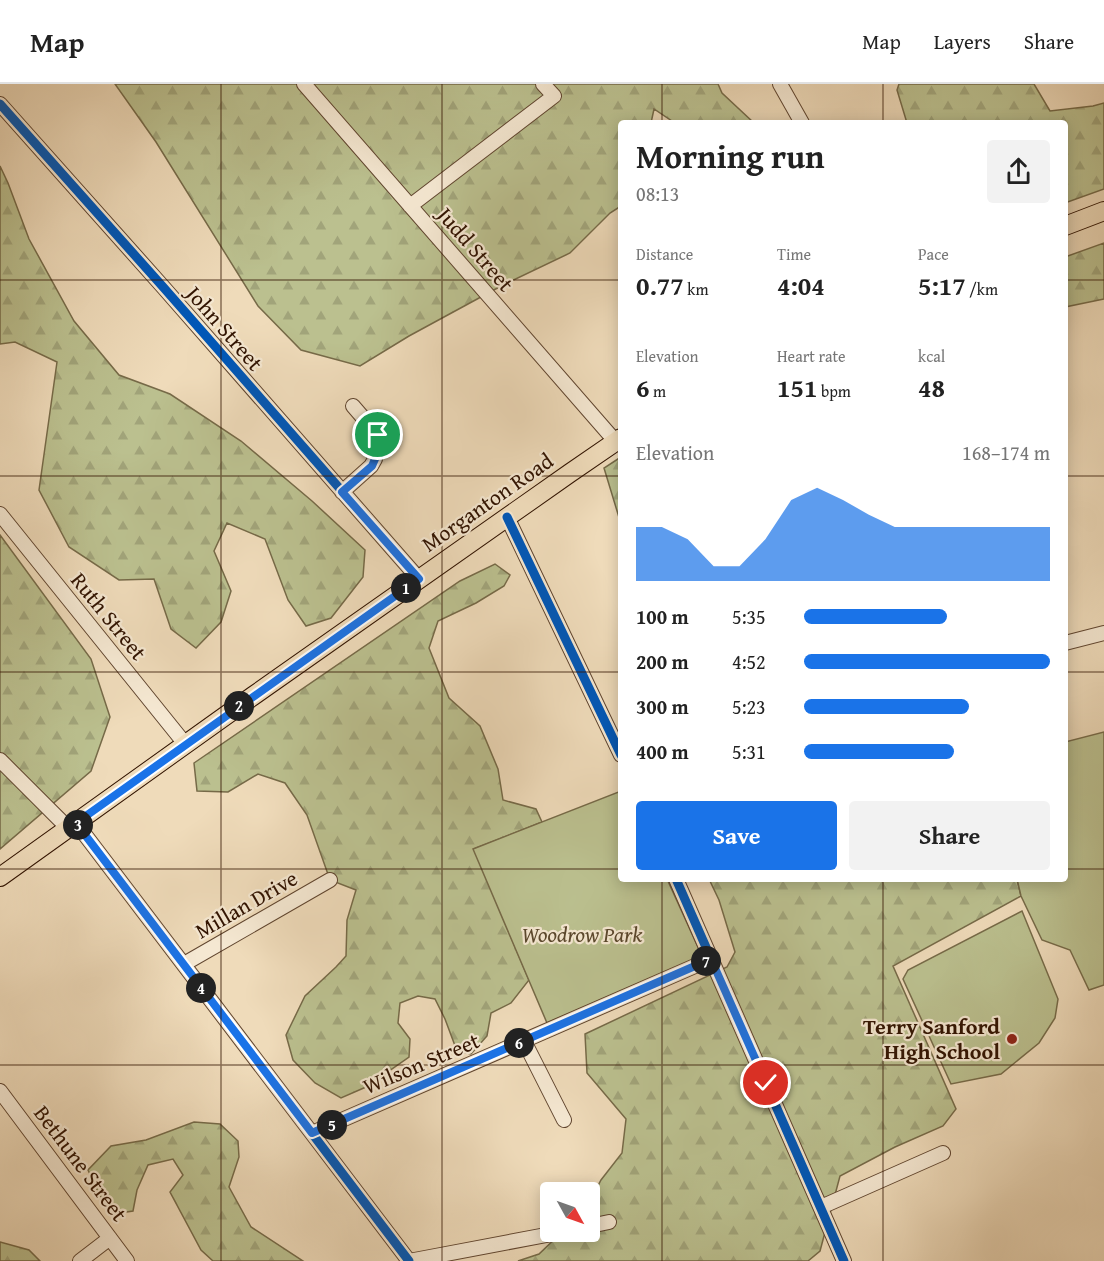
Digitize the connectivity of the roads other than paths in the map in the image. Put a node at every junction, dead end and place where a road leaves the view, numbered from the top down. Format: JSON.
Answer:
{"nodes":[{"id":1,"x":304,"y":84,"type":"edge"},
{"id":2,"x":543,"y":84,"type":"edge"},
{"id":3,"x":780,"y":84,"type":"edge"},
{"id":4,"x":0,"y":104,"type":"edge"},
{"id":5,"x":800,"y":120,"type":"edge"},
{"id":6,"x":410,"y":206,"type":"junction"},
{"id":7,"x":1104,"y":211,"type":"edge"},
{"id":8,"x":1068,"y":225,"type":"edge"},
{"id":9,"x":353,"y":406,"type":"dead end"},
{"id":10,"x":618,"y":439,"type":"edge"},
{"id":11,"x":618,"y":441,"type":"edge"},
{"id":12,"x":342,"y":492,"type":"junction"},
{"id":13,"x":0,"y":514,"type":"edge"},
{"id":14,"x":507,"y":517,"type":"junction"},
{"id":15,"x":419,"y":579,"type":"junction"},
{"id":16,"x":1104,"y":633,"type":"edge"},
{"id":17,"x":1068,"y":642,"type":"edge"},
{"id":18,"x":186,"y":745,"type":"junction"},
{"id":19,"x":618,"y":749,"type":"edge"},
{"id":20,"x":0,"y":760,"type":"edge"},
{"id":21,"x":72,"y":825,"type":"junction"},
{"id":22,"x":0,"y":877,"type":"edge"},
{"id":23,"x":330,"y":880,"type":"dead end"},
{"id":24,"x":677,"y":882,"type":"edge"},
{"id":25,"x":711,"y":959,"type":"junction"},
{"id":26,"x":184,"y":964,"type":"junction"},
{"id":27,"x":525,"y":1041,"type":"junction"},
{"id":28,"x":0,"y":1091,"type":"edge"},
{"id":29,"x":564,"y":1120,"type":"dead end"},
{"id":30,"x":312,"y":1133,"type":"junction"},
{"id":31,"x":943,"y":1154,"type":"dead end"},
{"id":32,"x":820,"y":1207,"type":"junction"},
{"id":33,"x":609,"y":1222,"type":"dead end"},
{"id":34,"x":600,"y":1224,"type":"edge"},
{"id":35,"x":540,"y":1236,"type":"edge"},
{"id":36,"x":110,"y":1238,"type":"junction"},
{"id":37,"x":80,"y":1261,"type":"edge"},
{"id":38,"x":128,"y":1261,"type":"edge"},
{"id":39,"x":409,"y":1261,"type":"edge"},
{"id":40,"x":844,"y":1261,"type":"edge"}],
"edges":[{"from":1,"to":6,"type":"street","name":"Judd Street"},
{"from":2,"to":6,"type":"street"},
{"from":3,"to":5,"type":"street"},
{"from":4,"to":12,"type":"street","name":"John Street"},
{"from":6,"to":10,"type":"street","name":"Judd Street"},
{"from":7,"to":8,"type":"main road"},
{"from":9,"to":12,"type":"street"},
{"from":11,"to":14,"type":"main road","name":"Morganton Road"},
{"from":12,"to":15,"type":"street","name":"John Street"},
{"from":13,"to":18,"type":"street","name":"Ruth Street"},
{"from":14,"to":15,"type":"main road","name":"Morganton Road"},
{"from":14,"to":19,"type":"street"},
{"from":15,"to":18,"type":"main road","name":"Morganton Road"},
{"from":16,"to":17,"type":"street"},
{"from":18,"to":21,"type":"main road","name":"Morganton Road"},
{"from":20,"to":21,"type":"street"},
{"from":21,"to":22,"type":"main road","name":"Morganton Road"},
{"from":21,"to":26,"type":"street"},
{"from":23,"to":26,"type":"street","name":"Millan Drive"},
{"from":24,"to":25,"type":"street"},
{"from":25,"to":27,"type":"street","name":"Wilson Street"},
{"from":25,"to":32,"type":"street"},
{"from":26,"to":30,"type":"street"},
{"from":27,"to":29,"type":"street"},
{"from":27,"to":30,"type":"street","name":"Wilson Street"},
{"from":28,"to":36,"type":"street","name":"Bethune Street"},
{"from":30,"to":39,"type":"street"},
{"from":31,"to":32,"type":"street"},
{"from":32,"to":40,"type":"street"},
{"from":33,"to":34,"type":"street"},
{"from":35,"to":39,"type":"street"},
{"from":36,"to":37,"type":"street"},
{"from":36,"to":38,"type":"street","name":"Bethune Street"}]}
